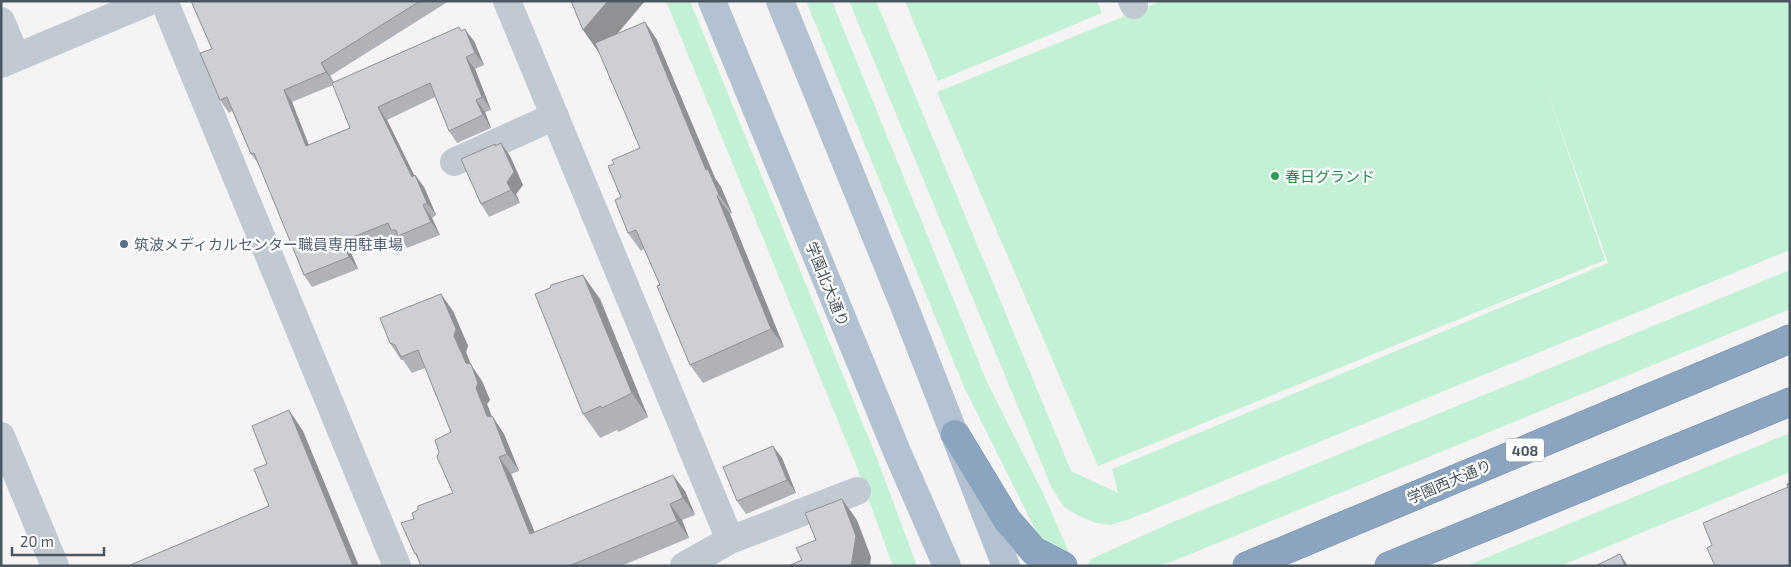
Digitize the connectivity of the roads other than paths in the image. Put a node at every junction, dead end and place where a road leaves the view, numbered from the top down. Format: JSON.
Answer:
{"nodes":[{"id":1,"x":150,"y":1,"type":"edge"},
{"id":2,"x":164,"y":1,"type":"edge"},
{"id":3,"x":507,"y":1,"type":"edge"},
{"id":4,"x":712,"y":1,"type":"edge"},
{"id":5,"x":780,"y":1,"type":"edge"},
{"id":6,"x":1,"y":21,"type":"edge"},
{"id":7,"x":9,"y":60,"type":"edge"},
{"id":8,"x":555,"y":116,"type":"junction"},
{"id":9,"x":454,"y":162,"type":"dead end"},
{"id":10,"x":1790,"y":339,"type":"edge"},
{"id":11,"x":1790,"y":402,"type":"edge"},
{"id":12,"x":955,"y":434,"type":"junction"},
{"id":13,"x":1,"y":436,"type":"edge"},
{"id":14,"x":898,"y":454,"type":"junction"},
{"id":15,"x":857,"y":491,"type":"dead end"},
{"id":16,"x":730,"y":540,"type":"junction"},
{"id":17,"x":1254,"y":563,"type":"edge"},
{"id":18,"x":55,"y":566,"type":"edge"},
{"id":19,"x":397,"y":566,"type":"edge"},
{"id":20,"x":684,"y":566,"type":"edge"},
{"id":21,"x":927,"y":566,"type":"edge"},
{"id":22,"x":947,"y":566,"type":"edge"},
{"id":23,"x":1006,"y":566,"type":"edge"},
{"id":24,"x":1063,"y":566,"type":"edge"},
{"id":25,"x":1231,"y":566,"type":"edge"},
{"id":26,"x":1389,"y":566,"type":"edge"}],
"edges":[{"from":1,"to":7,"type":"street"},
{"from":2,"to":19,"type":"street"},
{"from":3,"to":8,"type":"street"},
{"from":4,"to":14,"type":"main road","name":"学園北大通り"},
{"from":5,"to":12,"type":"main road"},
{"from":6,"to":7,"type":"street"},
{"from":8,"to":9,"type":"street"},
{"from":8,"to":16,"type":"street"},
{"from":10,"to":17,"type":"highway","name":"学園西大通り","number":"408"},
{"from":11,"to":26,"type":"highway"},
{"from":12,"to":23,"type":"main road"},
{"from":12,"to":24,"type":"highway"},
{"from":13,"to":18,"type":"street"},
{"from":14,"to":21,"type":"main road"},
{"from":14,"to":22,"type":"main road","name":"学園北大通り"},
{"from":15,"to":16,"type":"street"},
{"from":16,"to":20,"type":"street"},
{"from":17,"to":25,"type":"highway","name":"学園西大通り"}]}
